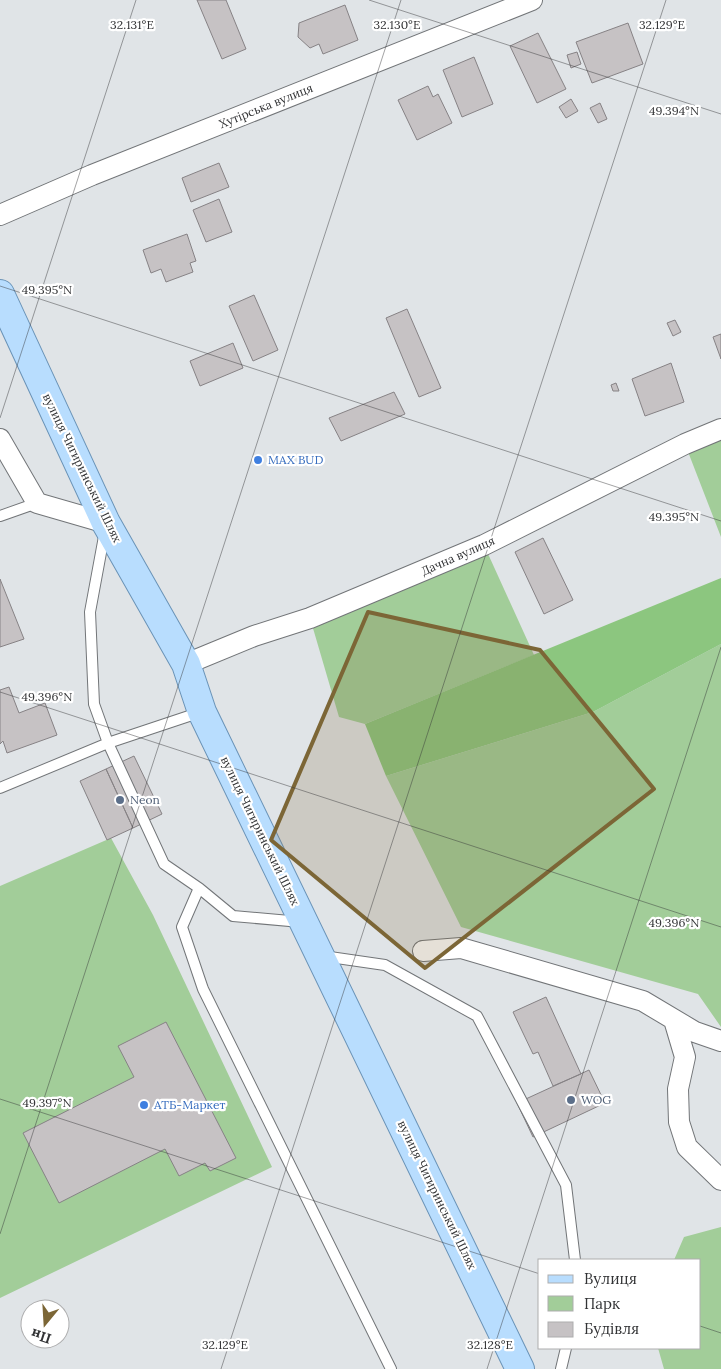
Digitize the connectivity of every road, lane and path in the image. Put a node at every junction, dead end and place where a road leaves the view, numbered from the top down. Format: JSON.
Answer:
{"nodes":[{"id":1,"x":532,"y":0,"type":"edge"},
{"id":2,"x":0,"y":215,"type":"edge"},
{"id":3,"x":0,"y":294,"type":"edge"},
{"id":4,"x":721,"y":429,"type":"edge"},
{"id":5,"x":0,"y":438,"type":"edge"},
{"id":6,"x":37,"y":503,"type":"junction"},
{"id":7,"x":0,"y":516,"type":"edge"},
{"id":8,"x":106,"y":523,"type":"junction"},
{"id":9,"x":186,"y":664,"type":"junction"},
{"id":10,"x":202,"y":712,"type":"junction"},
{"id":11,"x":108,"y":743,"type":"junction"},
{"id":12,"x":0,"y":788,"type":"edge"},
{"id":13,"x":199,"y":888,"type":"junction"},
{"id":14,"x":305,"y":922,"type":"junction"},
{"id":15,"x":423,"y":952,"type":"dead end"},
{"id":16,"x":322,"y":956,"type":"junction"},
{"id":17,"x":674,"y":1020,"type":"junction"},
{"id":18,"x":721,"y":1041,"type":"edge"},
{"id":19,"x":721,"y":1180,"type":"edge"},
{"id":20,"x":575,"y":1259,"type":"edge"},
{"id":21,"x":566,"y":1349,"type":"edge"},
{"id":22,"x":391,"y":1369,"type":"edge"},
{"id":23,"x":520,"y":1369,"type":"edge"},
{"id":24,"x":561,"y":1369,"type":"edge"}],
"edges":[{"from":1,"to":2,"type":"street","name":"Хутірська вулиця"},
{"from":3,"to":8,"type":"main road","name":"вулиця Чигиринський Шлях"},
{"from":4,"to":9,"type":"street","name":"Дачна вулиця"},
{"from":5,"to":6,"type":"street"},
{"from":6,"to":7,"type":"lane"},
{"from":6,"to":8,"type":"street"},
{"from":8,"to":9,"type":"main road","name":"вулиця Чигиринський Шлях"},
{"from":8,"to":11,"type":"lane"},
{"from":9,"to":10,"type":"main road","name":"вулиця Чигиринський Шлях"},
{"from":10,"to":11,"type":"lane"},
{"from":10,"to":14,"type":"main road","name":"вулиця Чигиринський Шлях"},
{"from":11,"to":12,"type":"lane"},
{"from":11,"to":13,"type":"lane"},
{"from":13,"to":14,"type":"lane"},
{"from":13,"to":22,"type":"lane"},
{"from":14,"to":16,"type":"main road","name":"вулиця Чигиринський Шлях"},
{"from":15,"to":17,"type":"street"},
{"from":16,"to":20,"type":"lane"},
{"from":16,"to":23,"type":"main road","name":"вулиця Чигиринський Шлях"},
{"from":17,"to":18,"type":"street"},
{"from":17,"to":19,"type":"street"},
{"from":21,"to":24,"type":"lane"}]}
